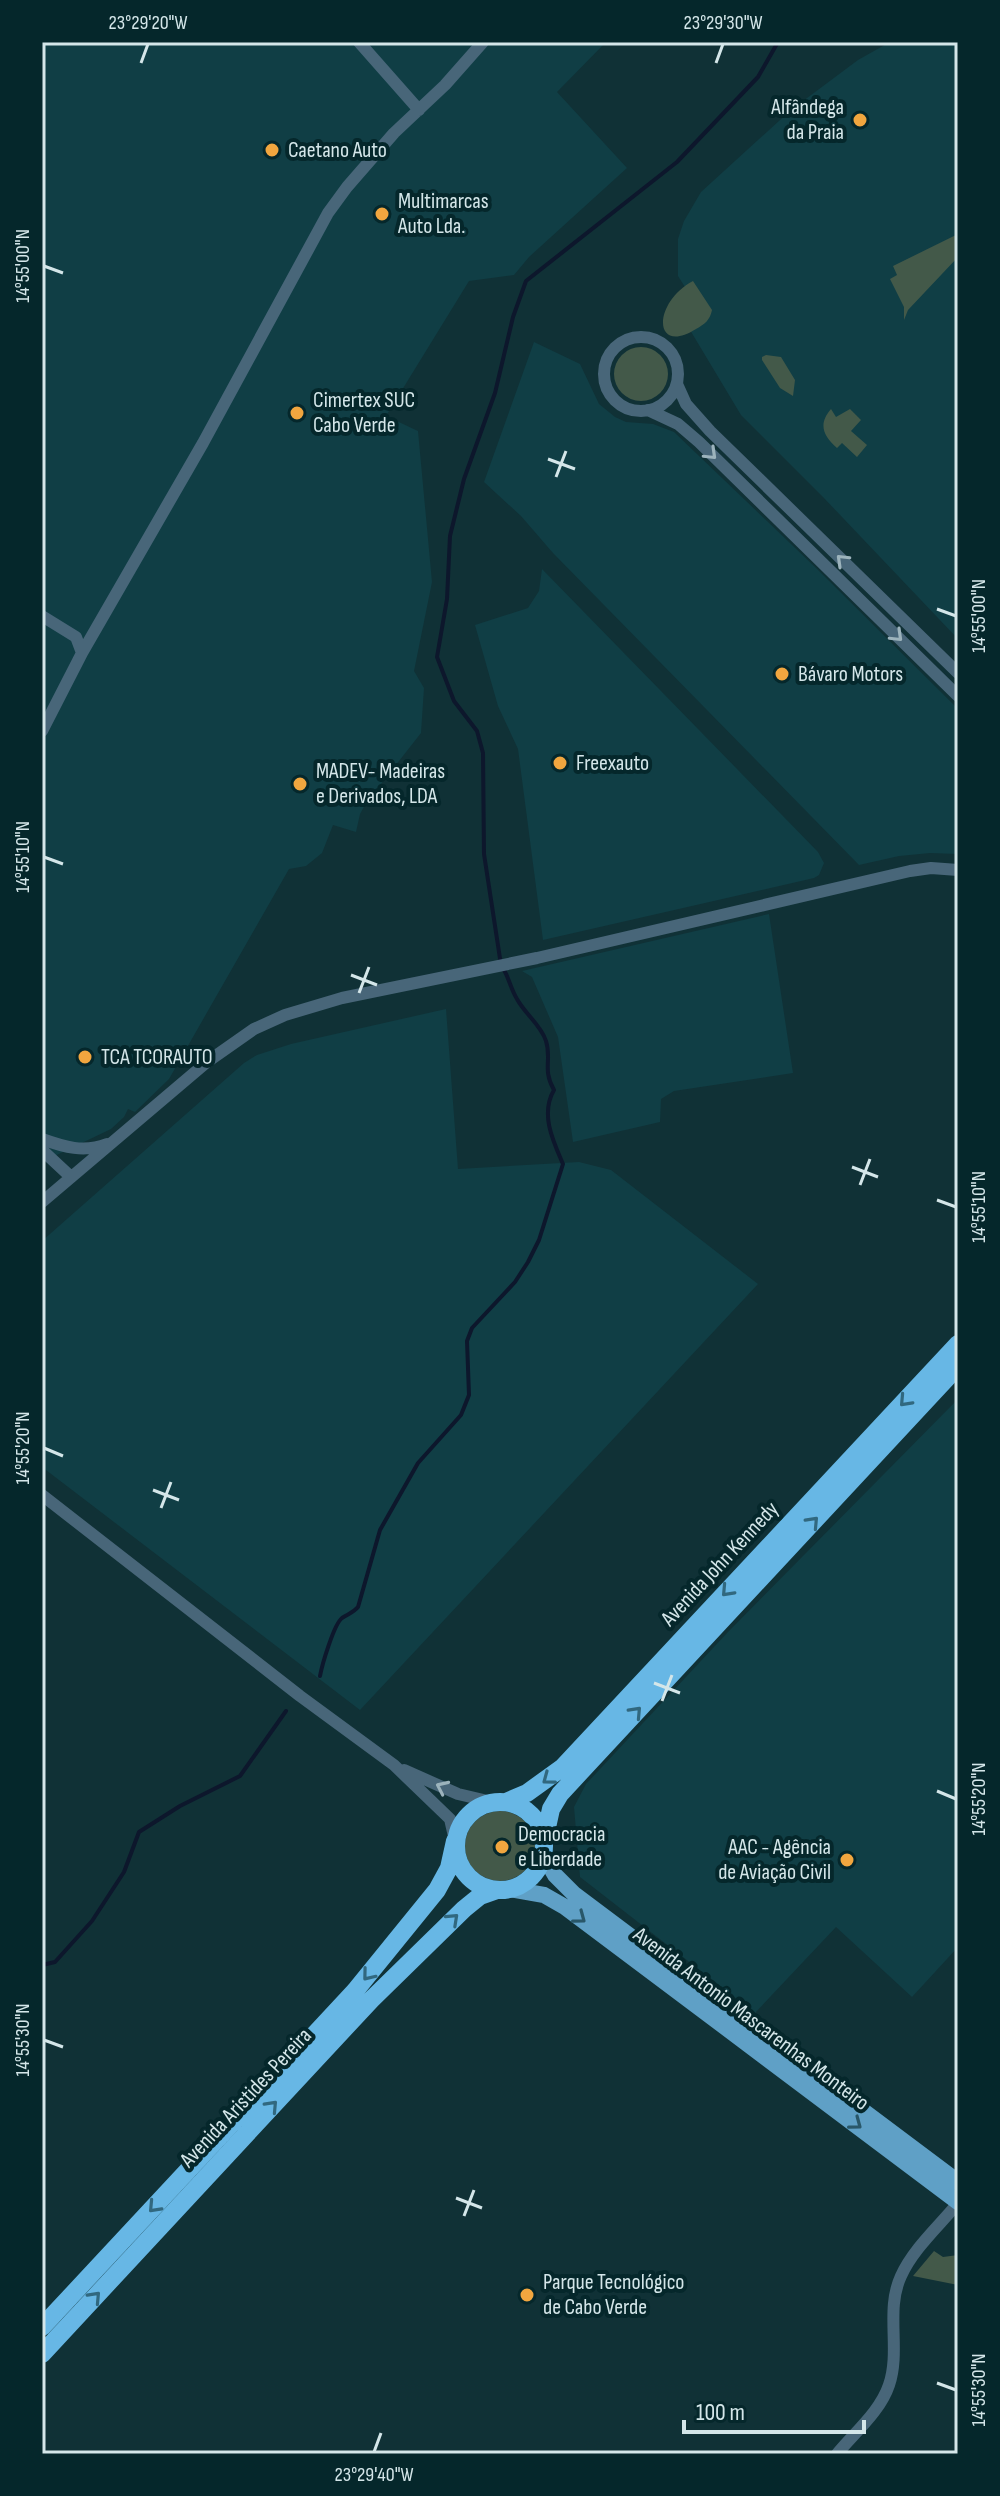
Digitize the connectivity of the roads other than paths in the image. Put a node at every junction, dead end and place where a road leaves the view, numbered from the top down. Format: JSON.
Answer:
{"nodes":[{"id":1,"x":359,"y":42,"type":"edge"},
{"id":2,"x":483,"y":42,"type":"edge"},
{"id":3,"x":419,"y":110,"type":"junction"},
{"id":4,"x":677,"y":384,"type":"junction"},
{"id":5,"x":648,"y":410,"type":"junction"},
{"id":6,"x":42,"y":616,"type":"edge"},
{"id":7,"x":82,"y":653,"type":"junction"},
{"id":8,"x":958,"y":673,"type":"edge"},
{"id":9,"x":958,"y":696,"type":"edge"},
{"id":10,"x":42,"y":731,"type":"edge"},
{"id":11,"x":958,"y":870,"type":"edge"},
{"id":12,"x":117,"y":1138,"type":"junction"},
{"id":13,"x":42,"y":1139,"type":"edge"},
{"id":14,"x":42,"y":1150,"type":"edge"},
{"id":15,"x":71,"y":1177,"type":"junction"},
{"id":16,"x":42,"y":1202,"type":"edge"},
{"id":17,"x":958,"y":1344,"type":"edge"},
{"id":18,"x":958,"y":1366,"type":"edge"},
{"id":19,"x":42,"y":1495,"type":"edge"},
{"id":20,"x":394,"y":1765,"type":"junction"},
{"id":21,"x":499,"y":1802,"type":"junction"},
{"id":22,"x":455,"y":1841,"type":"junction"},
{"id":23,"x":544,"y":1847,"type":"junction"},
{"id":24,"x":504,"y":1890,"type":"junction"},
{"id":25,"x":941,"y":2169,"type":"junction"},
{"id":26,"x":958,"y":2174,"type":"edge"},
{"id":27,"x":958,"y":2182,"type":"edge"},
{"id":28,"x":958,"y":2202,"type":"edge"},
{"id":29,"x":42,"y":2327,"type":"edge"},
{"id":30,"x":42,"y":2354,"type":"edge"},
{"id":31,"x":837,"y":2454,"type":"edge"}],
"edges":[{"from":1,"to":3,"type":"street"},
{"from":2,"to":3,"type":"street"},
{"from":3,"to":7,"type":"street"},
{"from":4,"to":5,"type":"street"},
{"from":4,"to":5,"type":"street"},
{"from":8,"to":4,"type":"street","one_way":true},
{"from":5,"to":9,"type":"street","one_way":true},
{"from":6,"to":7,"type":"street"},
{"from":7,"to":10,"type":"street"},
{"from":11,"to":12,"type":"street"},
{"from":12,"to":13,"type":"street"},
{"from":12,"to":15,"type":"street"},
{"from":14,"to":15,"type":"street"},
{"from":15,"to":16,"type":"street"},
{"from":17,"to":21,"type":"highway","name":"Avenida John Kennedy","one_way":true},
{"from":23,"to":18,"type":"highway","name":"Avenida John Kennedy","one_way":true},
{"from":19,"to":20,"type":"street"},
{"from":21,"to":20,"type":"street","one_way":true},
{"from":20,"to":22,"type":"street"},
{"from":21,"to":22,"type":"highway"},
{"from":21,"to":23,"type":"highway"},
{"from":22,"to":24,"type":"highway"},
{"from":22,"to":29,"type":"highway","name":"Avenida Aristides Pereira","one_way":true},
{"from":23,"to":24,"type":"highway"},
{"from":23,"to":25,"type":"main road","name":"Avenida Antonio Mascarenhas Monteiro"},
{"from":24,"to":28,"type":"main road","name":"Avenida Antonio Mascarenhas Monteiro","one_way":true},
{"from":30,"to":24,"type":"highway","name":"Avenida Aristides Pereira","one_way":true},
{"from":25,"to":26,"type":"main road"},
{"from":25,"to":27,"type":"main road","name":"Avenida Antonio Mascarenhas Monteiro"},
{"from":28,"to":31,"type":"street"}]}
